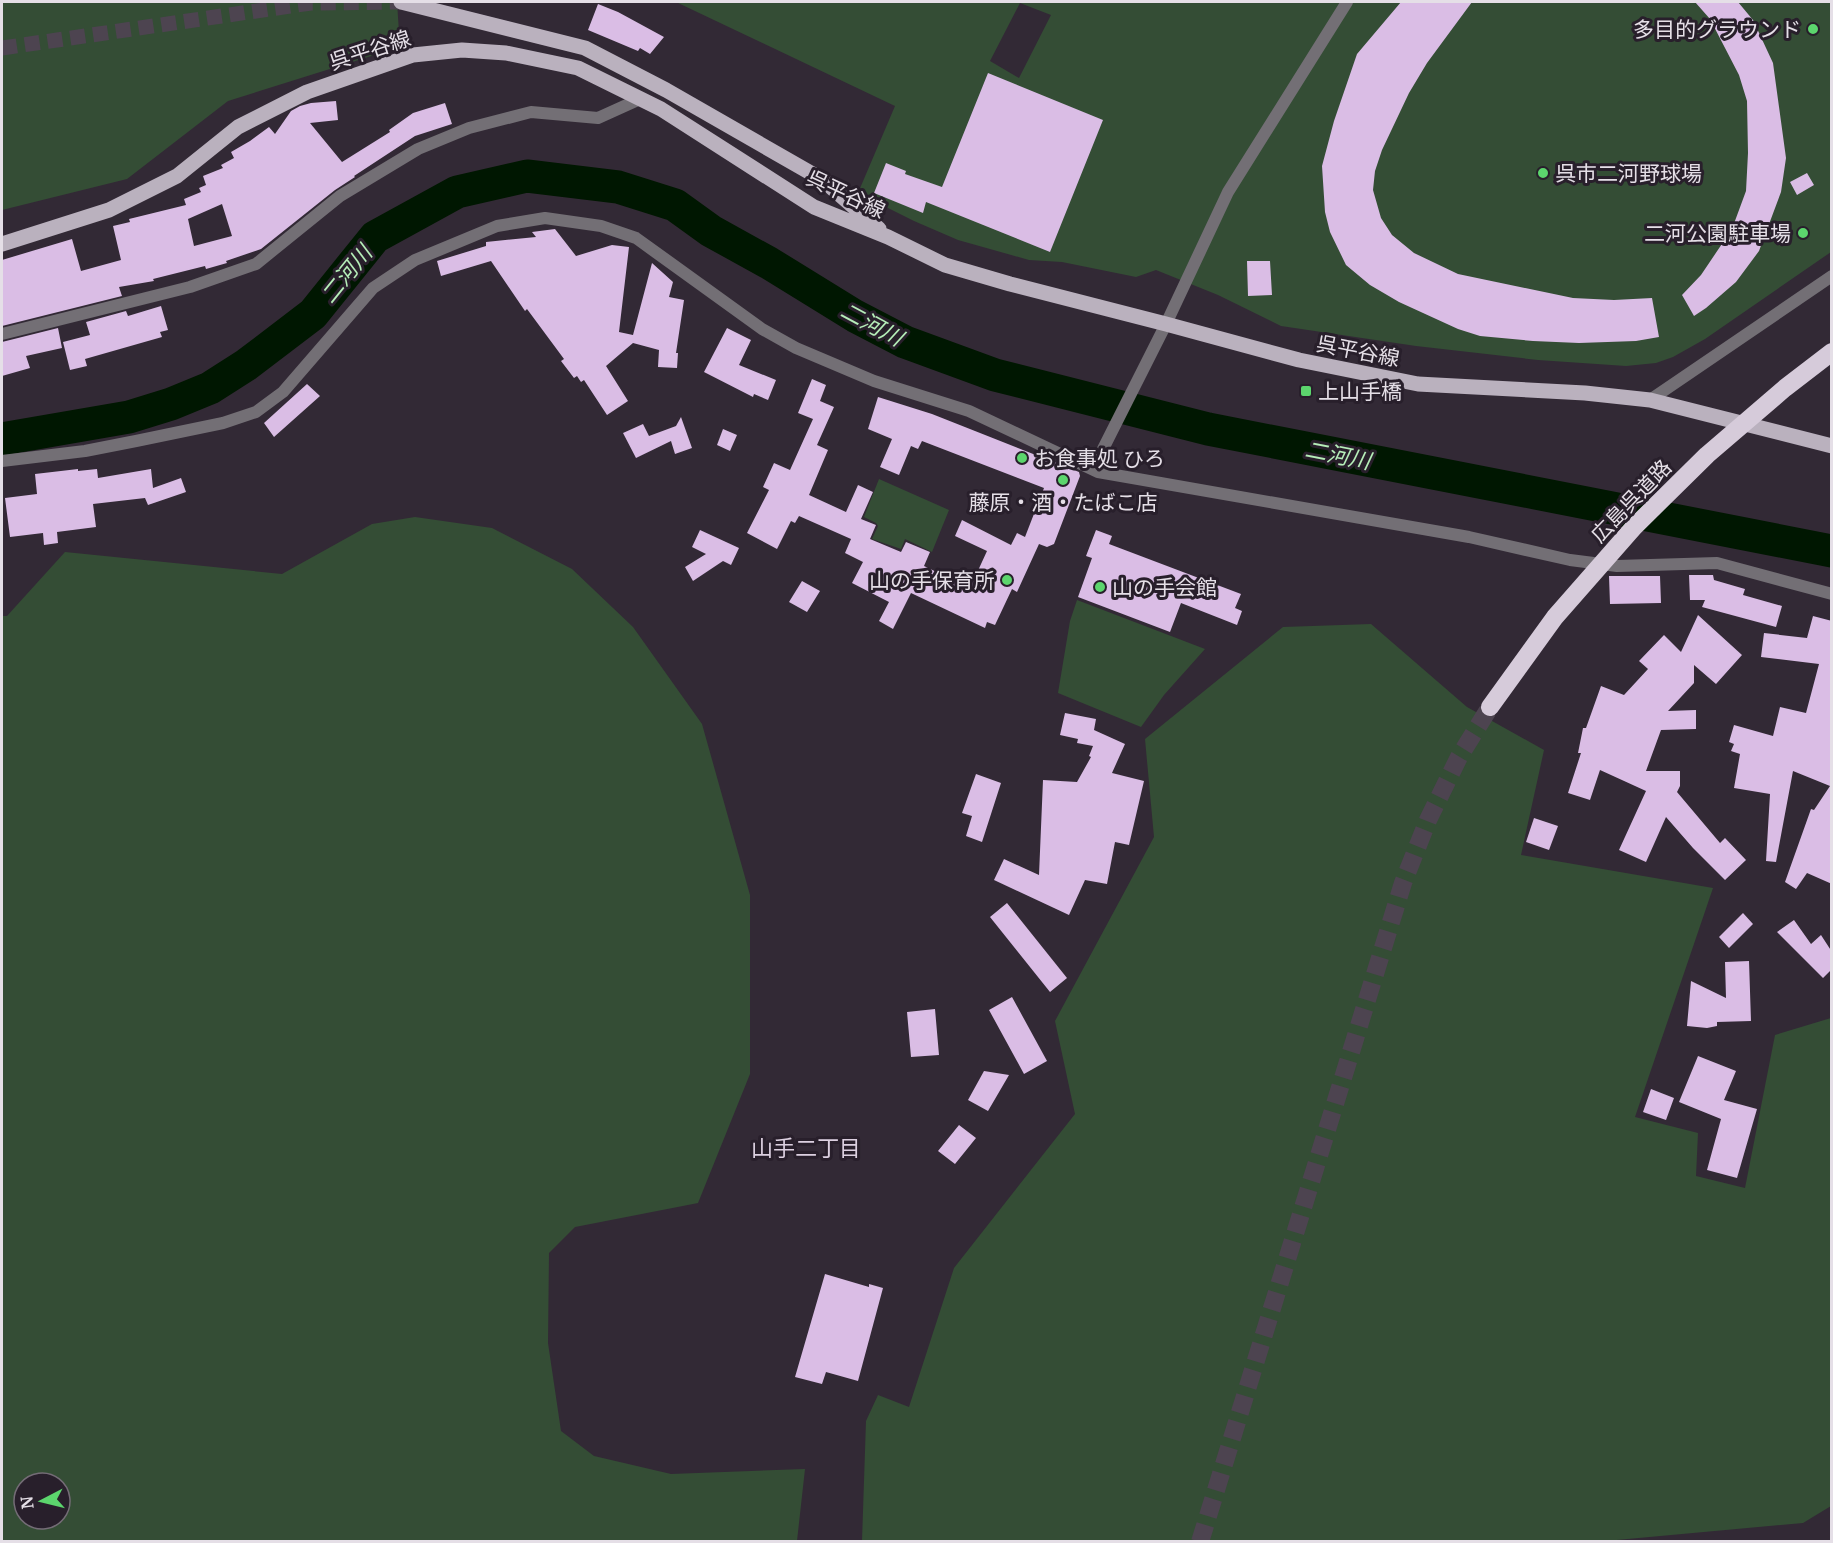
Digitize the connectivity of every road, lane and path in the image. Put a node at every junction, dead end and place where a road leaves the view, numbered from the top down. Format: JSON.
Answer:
{"nodes":[{"id":1,"x":401,"y":2,"type":"edge"},
{"id":2,"x":1347,"y":2,"type":"edge"},
{"id":3,"x":640,"y":99,"type":"junction"},
{"id":4,"x":888,"y":237,"type":"junction"},
{"id":5,"x":2,"y":244,"type":"edge"},
{"id":6,"x":1832,"y":276,"type":"edge"},
{"id":7,"x":1166,"y":324,"type":"junction"},
{"id":8,"x":2,"y":334,"type":"edge"},
{"id":9,"x":1832,"y":352,"type":"edge"},
{"id":10,"x":1650,"y":400,"type":"junction"},
{"id":11,"x":1832,"y":446,"type":"edge"},
{"id":12,"x":2,"y":461,"type":"edge"},
{"id":13,"x":1098,"y":472,"type":"junction"},
{"id":14,"x":1832,"y":594,"type":"edge"},
{"id":15,"x":1490,"y":707,"type":"tunnel mouth"}],
"edges":[{"from":1,"to":4,"type":"main road","name":"呉平谷線"},
{"from":2,"to":7,"type":"street"},
{"from":3,"to":4,"type":"main road","name":"呉平谷線"},
{"from":3,"to":5,"type":"main road","name":"呉平谷線"},
{"from":3,"to":8,"type":"street"},
{"from":4,"to":7,"type":"main road","name":"呉平谷線"},
{"from":6,"to":10,"type":"street"},
{"from":7,"to":10,"type":"main road","name":"呉平谷線"},
{"from":7,"to":13,"type":"street"},
{"from":9,"to":15,"type":"highway","name":"広島呉道路"},
{"from":10,"to":11,"type":"main road","name":"呉平谷線"},
{"from":12,"to":13,"type":"street"},
{"from":13,"to":14,"type":"street"}]}
